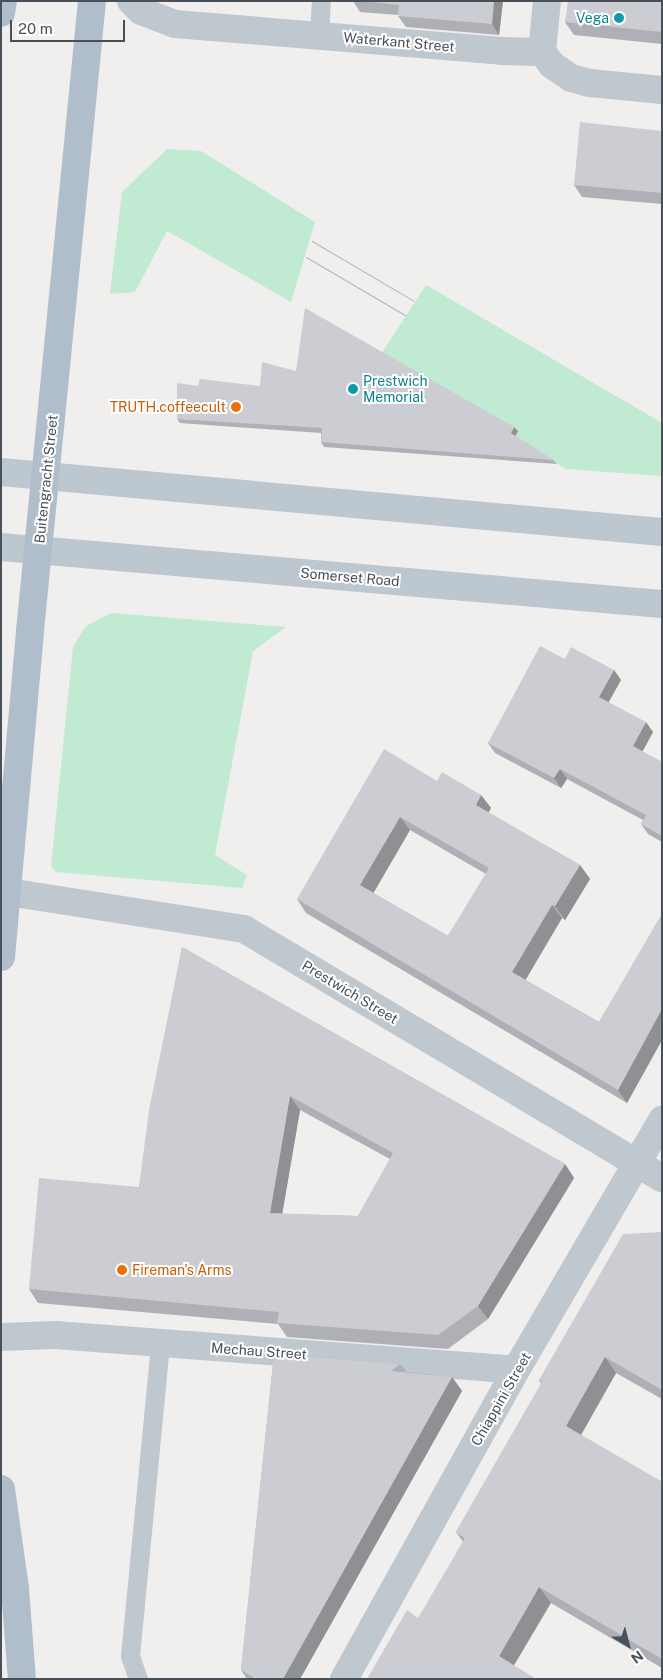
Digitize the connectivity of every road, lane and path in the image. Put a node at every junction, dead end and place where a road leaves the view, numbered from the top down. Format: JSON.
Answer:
{"nodes":[{"id":1,"x":3,"y":1,"type":"edge"},
{"id":2,"x":92,"y":1,"type":"edge"},
{"id":3,"x":131,"y":1,"type":"edge"},
{"id":4,"x":321,"y":1,"type":"edge"},
{"id":5,"x":547,"y":1,"type":"edge"},
{"id":6,"x":1,"y":13,"type":"edge"},
{"id":7,"x":319,"y":36,"type":"junction"},
{"id":8,"x":542,"y":52,"type":"junction"},
{"id":9,"x":662,"y":90,"type":"edge"},
{"id":10,"x":1,"y":472,"type":"edge"},
{"id":11,"x":46,"y":476,"type":"junction"},
{"id":12,"x":662,"y":532,"type":"edge"},
{"id":13,"x":1,"y":547,"type":"edge"},
{"id":14,"x":39,"y":550,"type":"junction"},
{"id":15,"x":662,"y":604,"type":"edge"},
{"id":16,"x":8,"y":892,"type":"junction"},
{"id":17,"x":1,"y":957,"type":"edge"},
{"id":18,"x":662,"y":1120,"type":"edge"},
{"id":19,"x":637,"y":1164,"type":"junction"},
{"id":20,"x":662,"y":1178,"type":"edge"},
{"id":21,"x":1,"y":1338,"type":"edge"},
{"id":22,"x":160,"y":1343,"type":"junction"},
{"id":23,"x":516,"y":1370,"type":"junction"},
{"id":24,"x":1,"y":1489,"type":"edge"},
{"id":25,"x":22,"y":1679,"type":"edge"},
{"id":26,"x":138,"y":1679,"type":"edge"},
{"id":27,"x":344,"y":1679,"type":"edge"}],
"edges":[{"from":1,"to":6,"type":"main road"},
{"from":2,"to":11,"type":"main road","name":"Buitengracht Street"},
{"from":3,"to":7,"type":"street","name":"Waterkant Street"},
{"from":4,"to":7,"type":"lane"},
{"from":5,"to":8,"type":"street"},
{"from":7,"to":8,"type":"street","name":"Waterkant Street"},
{"from":8,"to":9,"type":"street"},
{"from":10,"to":11,"type":"main road"},
{"from":11,"to":12,"type":"main road"},
{"from":11,"to":14,"type":"main road","name":"Buitengracht Street"},
{"from":13,"to":14,"type":"main road","name":"Somerset Road"},
{"from":14,"to":15,"type":"main road","name":"Somerset Road"},
{"from":14,"to":16,"type":"main road","name":"Buitengracht Street"},
{"from":16,"to":17,"type":"main road","name":"Buitengracht Street"},
{"from":16,"to":19,"type":"street","name":"Prestwich Street"},
{"from":18,"to":19,"type":"street","name":"Chiappini Street"},
{"from":19,"to":20,"type":"street","name":"Prestwich Street"},
{"from":19,"to":23,"type":"street","name":"Chiappini Street"},
{"from":21,"to":22,"type":"street","name":"Mechau Street"},
{"from":22,"to":23,"type":"street","name":"Mechau Street"},
{"from":22,"to":26,"type":"lane"},
{"from":23,"to":27,"type":"street","name":"Chiappini Street"},
{"from":24,"to":25,"type":"main road"}]}
